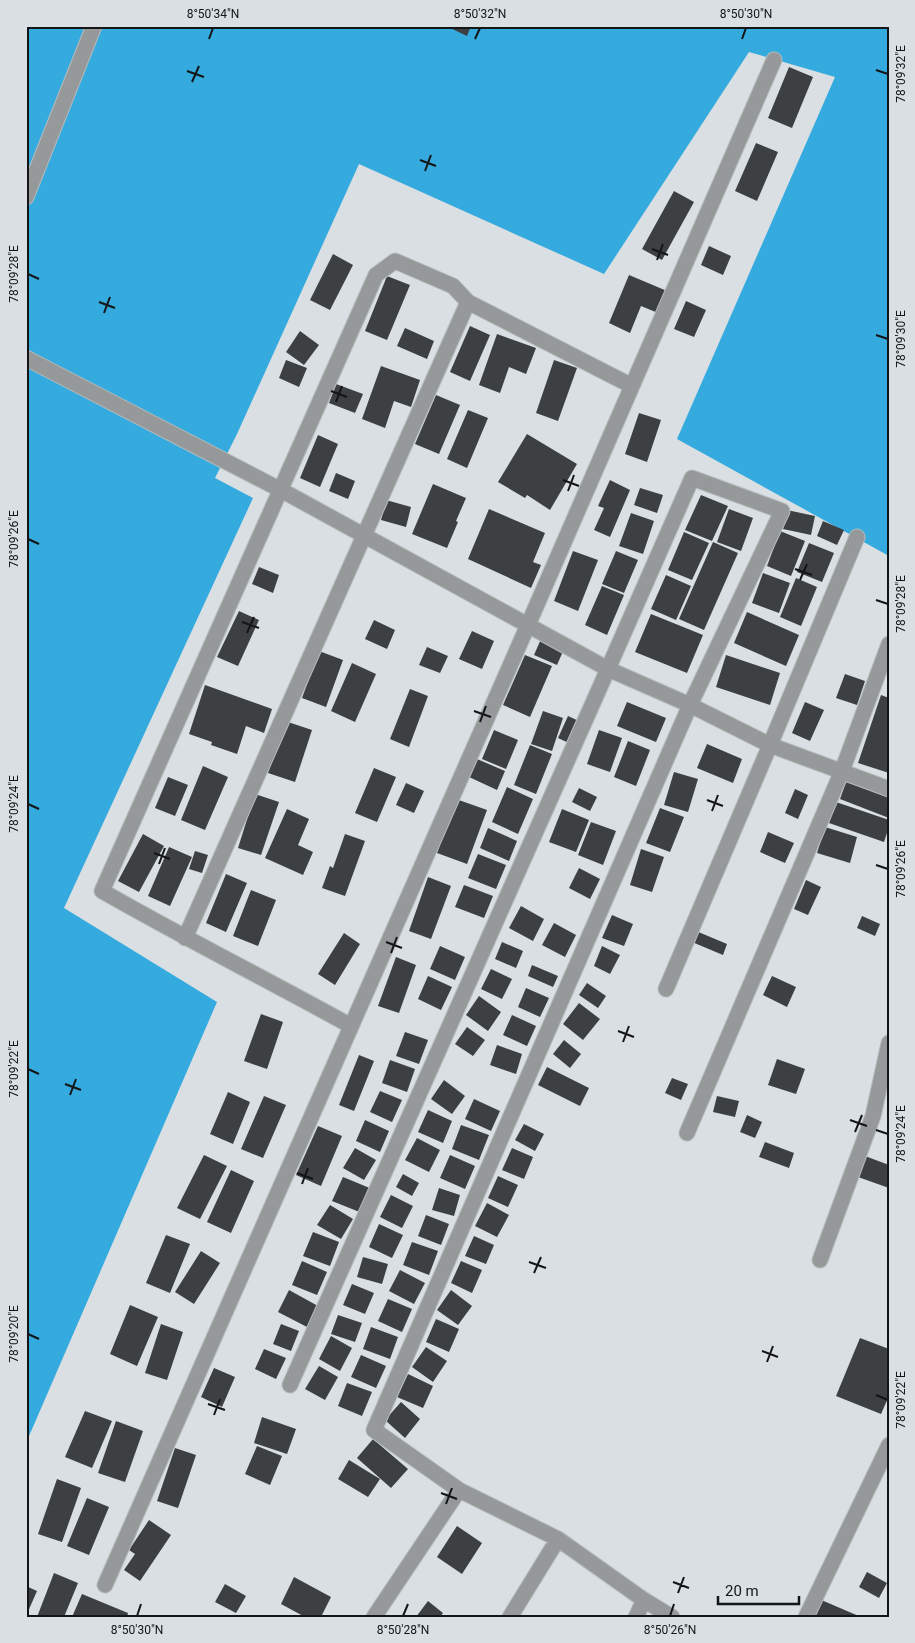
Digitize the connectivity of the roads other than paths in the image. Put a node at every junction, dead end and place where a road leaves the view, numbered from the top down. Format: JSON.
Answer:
{"nodes":[{"id":1,"x":94,"y":26,"type":"edge"},
{"id":2,"x":774,"y":60,"type":"dead end"},
{"id":3,"x":26,"y":197,"type":"edge"},
{"id":4,"x":468,"y":302,"type":"junction"},
{"id":5,"x":26,"y":358,"type":"edge"},
{"id":6,"x":632,"y":386,"type":"junction"},
{"id":7,"x":281,"y":490,"type":"junction"},
{"id":8,"x":363,"y":535,"type":"junction"},
{"id":9,"x":857,"y":537,"type":"dead end"},
{"id":10,"x":528,"y":626,"type":"junction"},
{"id":11,"x":889,"y":644,"type":"edge"},
{"id":12,"x":608,"y":670,"type":"junction"},
{"id":13,"x":690,"y":705,"type":"junction"},
{"id":14,"x":770,"y":745,"type":"junction"},
{"id":15,"x":842,"y":771,"type":"junction"},
{"id":16,"x":889,"y":789,"type":"edge"},
{"id":17,"x":185,"y":938,"type":"junction"},
{"id":18,"x":666,"y":990,"type":"dead end"},
{"id":19,"x":351,"y":1026,"type":"junction"},
{"id":20,"x":889,"y":1043,"type":"edge"},
{"id":21,"x":688,"y":1133,"type":"dead end"},
{"id":22,"x":820,"y":1260,"type":"dead end"},
{"id":23,"x":290,"y":1385,"type":"dead end"},
{"id":24,"x":889,"y":1445,"type":"edge"},
{"id":25,"x":459,"y":1490,"type":"junction"},
{"id":26,"x":558,"y":1540,"type":"junction"},
{"id":27,"x":105,"y":1585,"type":"dead end"},
{"id":28,"x":644,"y":1600,"type":"junction"},
{"id":29,"x":374,"y":1617,"type":"edge"},
{"id":30,"x":510,"y":1617,"type":"edge"},
{"id":31,"x":636,"y":1617,"type":"edge"},
{"id":32,"x":672,"y":1617,"type":"edge"},
{"id":33,"x":806,"y":1617,"type":"edge"}],
"edges":[{"from":1,"to":3,"type":"street"},
{"from":2,"to":6,"type":"street"},
{"from":4,"to":6,"type":"street"},
{"from":4,"to":7,"type":"street"},
{"from":4,"to":8,"type":"street"},
{"from":5,"to":7,"type":"street"},
{"from":6,"to":10,"type":"street"},
{"from":7,"to":8,"type":"street"},
{"from":7,"to":17,"type":"street"},
{"from":8,"to":10,"type":"street"},
{"from":8,"to":17,"type":"street"},
{"from":9,"to":14,"type":"street"},
{"from":10,"to":12,"type":"street"},
{"from":10,"to":19,"type":"street"},
{"from":11,"to":15,"type":"street"},
{"from":12,"to":13,"type":"street"},
{"from":12,"to":13,"type":"street"},
{"from":12,"to":23,"type":"street"},
{"from":13,"to":14,"type":"street"},
{"from":13,"to":25,"type":"street"},
{"from":14,"to":15,"type":"street"},
{"from":14,"to":18,"type":"street"},
{"from":15,"to":16,"type":"street"},
{"from":15,"to":21,"type":"street"},
{"from":17,"to":19,"type":"street"},
{"from":19,"to":27,"type":"street"},
{"from":20,"to":22,"type":"street"},
{"from":24,"to":33,"type":"street"},
{"from":25,"to":26,"type":"street"},
{"from":25,"to":29,"type":"street"},
{"from":26,"to":28,"type":"street"},
{"from":26,"to":30,"type":"street"},
{"from":28,"to":31,"type":"street"},
{"from":28,"to":32,"type":"street"}]}
